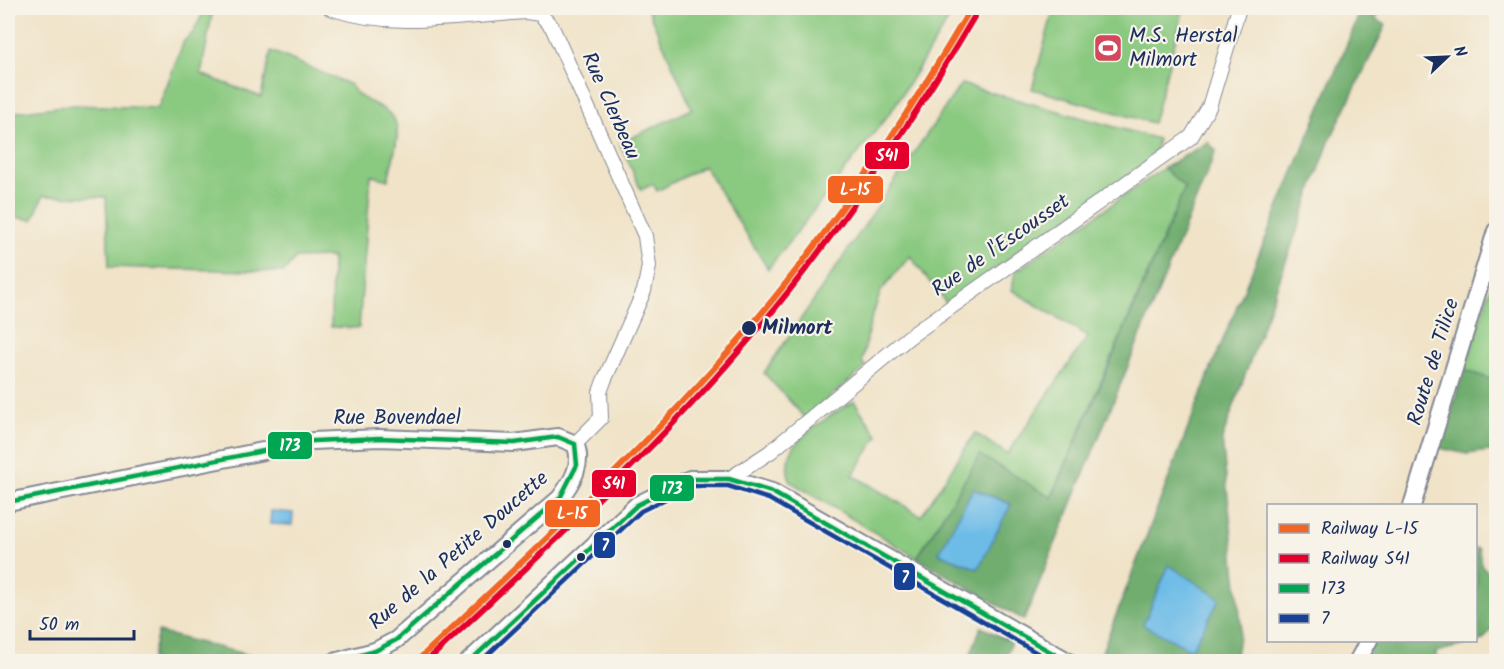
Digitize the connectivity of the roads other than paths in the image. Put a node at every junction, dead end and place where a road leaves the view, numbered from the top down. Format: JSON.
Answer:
{"nodes":[{"id":1,"x":330,"y":8,"type":"edge"},
{"id":2,"x":1239,"y":8,"type":"edge"},
{"id":3,"x":359,"y":11,"type":"edge"},
{"id":4,"x":1497,"y":231,"type":"edge"},
{"id":5,"x":575,"y":444,"type":"junction"},
{"id":6,"x":729,"y":479,"type":"junction"},
{"id":7,"x":8,"y":502,"type":"edge"},
{"id":8,"x":1413,"y":504,"type":"edge"},
{"id":9,"x":1368,"y":642,"type":"edge"},
{"id":10,"x":334,"y":662,"type":"edge"},
{"id":11,"x":468,"y":662,"type":"edge"},
{"id":12,"x":1069,"y":662,"type":"edge"},
{"id":13,"x":1357,"y":662,"type":"edge"}],
"edges":[{"from":1,"to":3,"type":"street","name":"Rue Clerbeau"},
{"from":2,"to":6,"type":"street","name":"Rue de l'Escousset"},
{"from":3,"to":5,"type":"street","name":"Rue Clerbeau"},
{"from":4,"to":8,"type":"street","name":"Route de Tilice"},
{"from":5,"to":7,"type":"street","name":"Rue Bovendael"},
{"from":5,"to":10,"type":"street","name":"Rue de la Petite Doucette"},
{"from":6,"to":11,"type":"street"},
{"from":6,"to":12,"type":"street"},
{"from":9,"to":13,"type":"street"}]}
